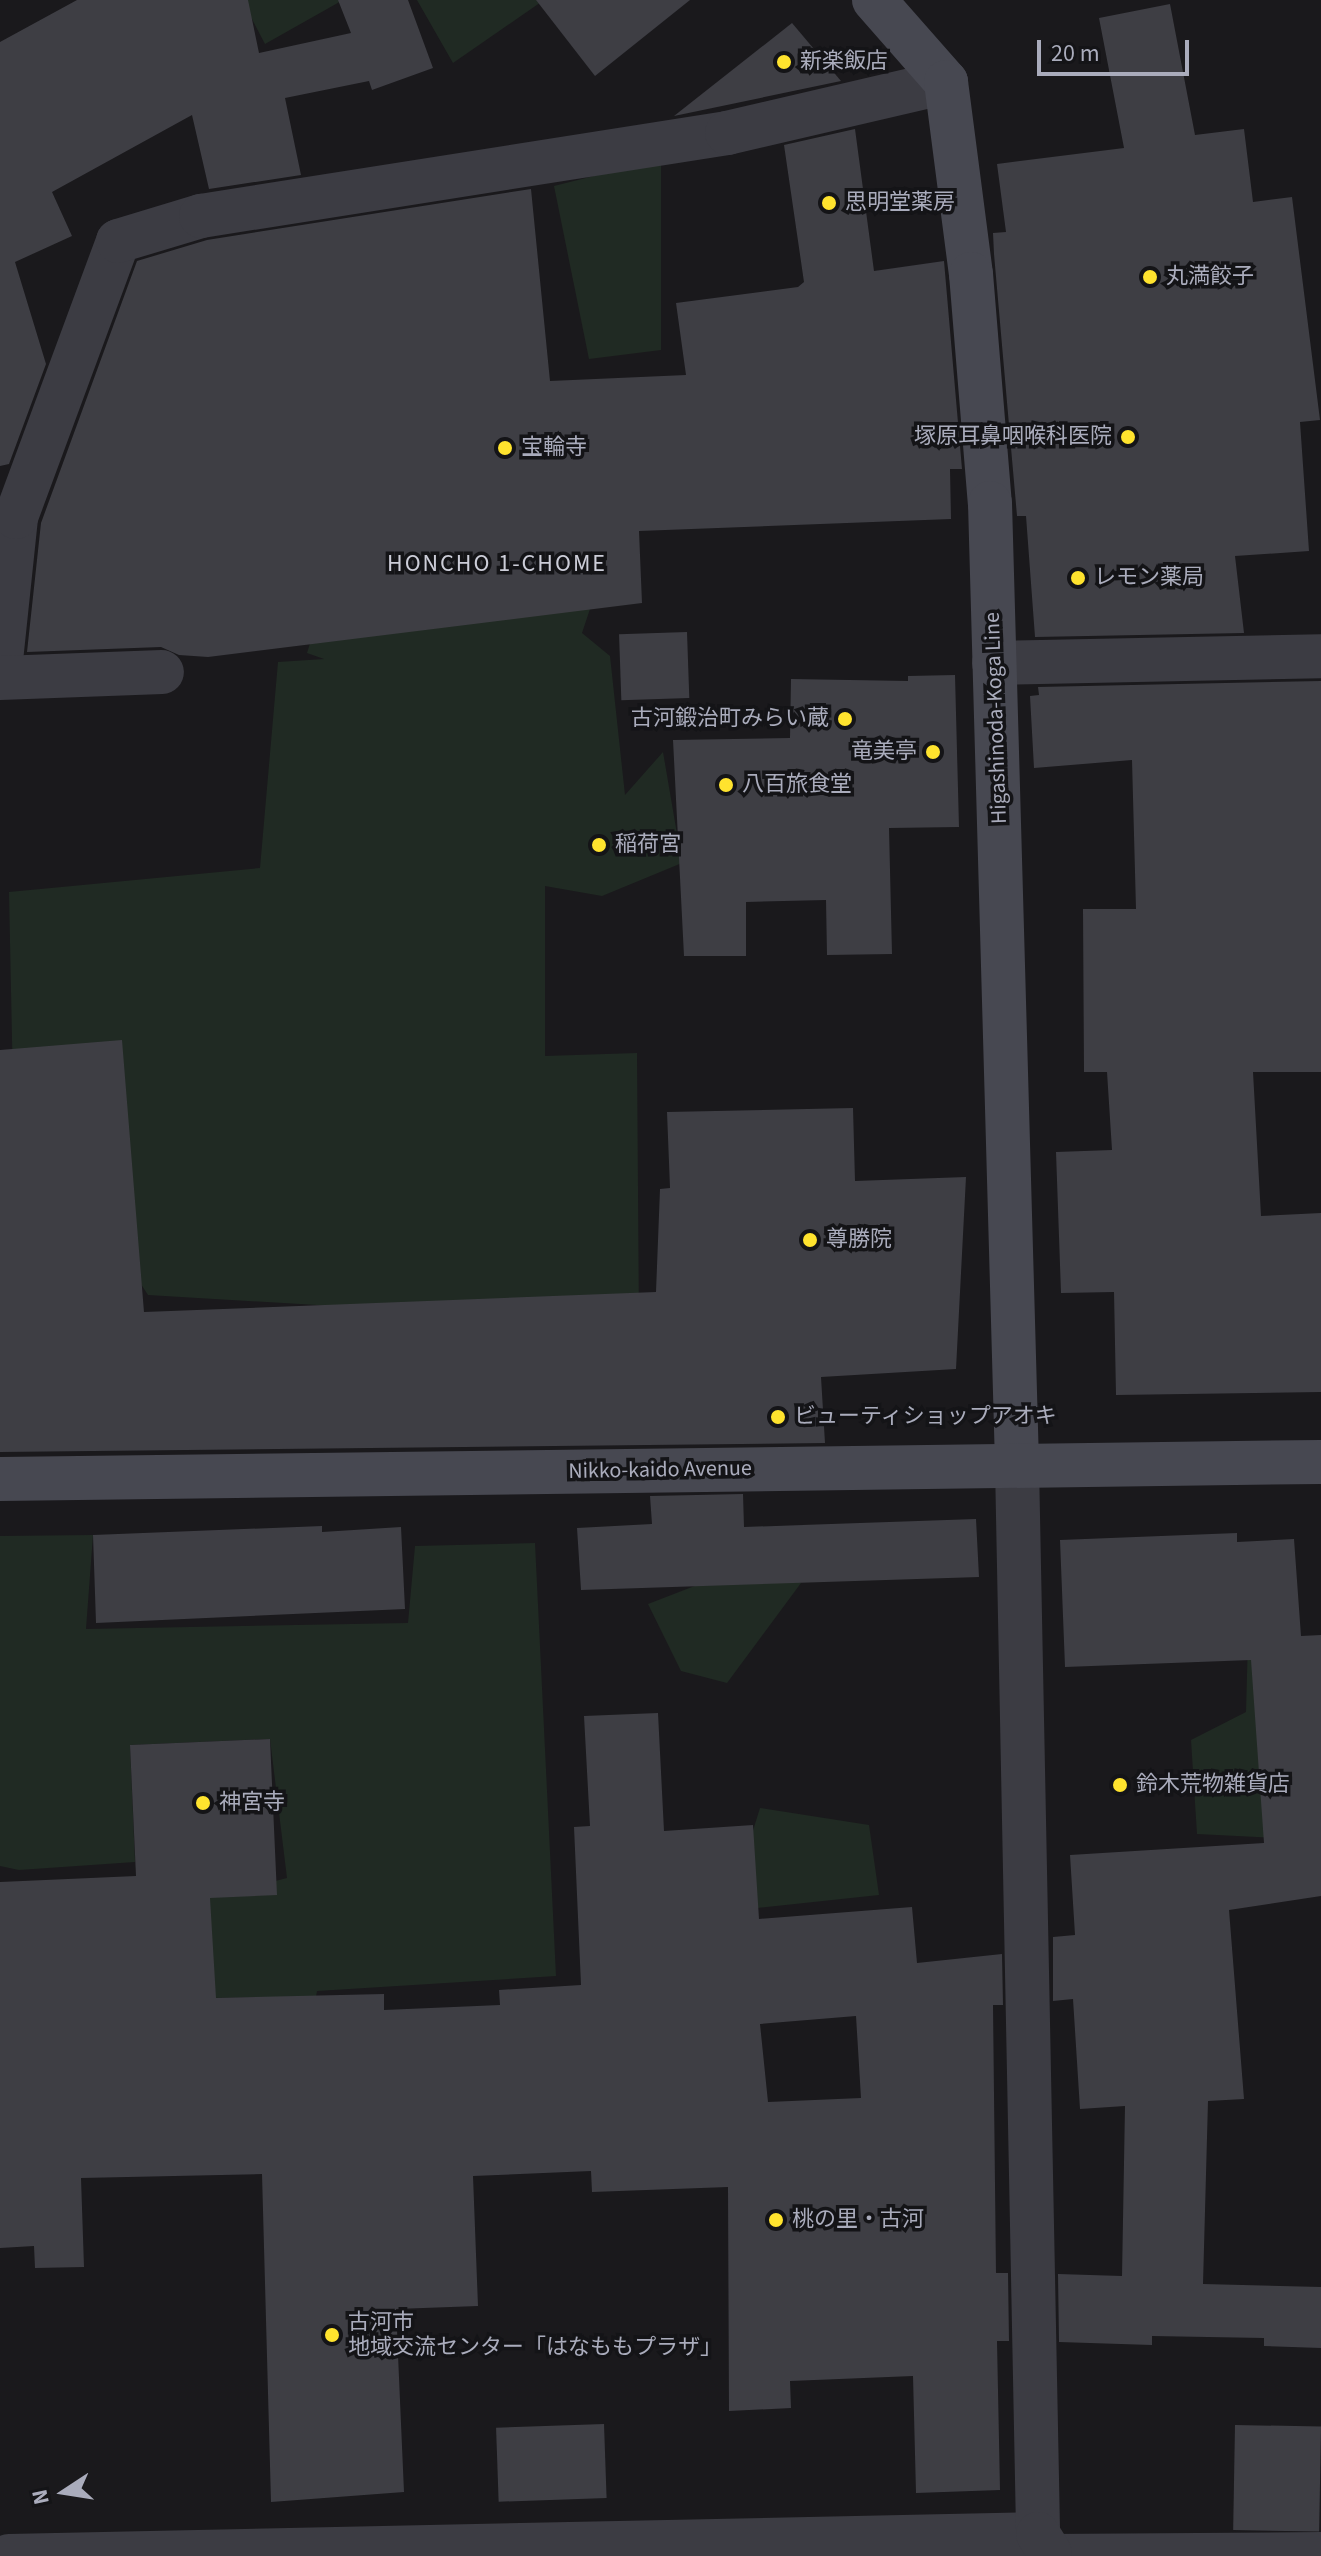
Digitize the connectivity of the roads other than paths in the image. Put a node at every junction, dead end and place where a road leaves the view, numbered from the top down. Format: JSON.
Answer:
{"nodes":[{"id":1,"x":880,"y":2,"type":"edge"},
{"id":2,"x":946,"y":82,"type":"junction"},
{"id":3,"x":1321,"y":656,"type":"edge"},
{"id":4,"x":994,"y":663,"type":"junction"},
{"id":5,"x":0,"y":670,"type":"edge"},
{"id":6,"x":162,"y":672,"type":"dead end"},
{"id":7,"x":0,"y":678,"type":"edge"},
{"id":8,"x":1321,"y":1462,"type":"edge"},
{"id":9,"x":1017,"y":1465,"type":"junction"},
{"id":10,"x":0,"y":1479,"type":"edge"},
{"id":11,"x":1046,"y":2548,"type":"edge"},
{"id":12,"x":1321,"y":2554,"type":"edge"},
{"id":13,"x":9,"y":2556,"type":"edge"}],
"edges":[{"from":1,"to":2,"type":"main road"},
{"from":2,"to":4,"type":"main road","name":"Higashinoda-Koga Line"},
{"from":2,"to":5,"type":"street"},
{"from":3,"to":4,"type":"street"},
{"from":4,"to":9,"type":"main road","name":"Higashinoda-Koga Line"},
{"from":6,"to":7,"type":"street"},
{"from":8,"to":9,"type":"main road","name":"Nikko-kaido Avenue"},
{"from":9,"to":10,"type":"main road","name":"Nikko-kaido Avenue"},
{"from":9,"to":11,"type":"street"},
{"from":11,"to":12,"type":"street"},
{"from":11,"to":13,"type":"street"}]}
